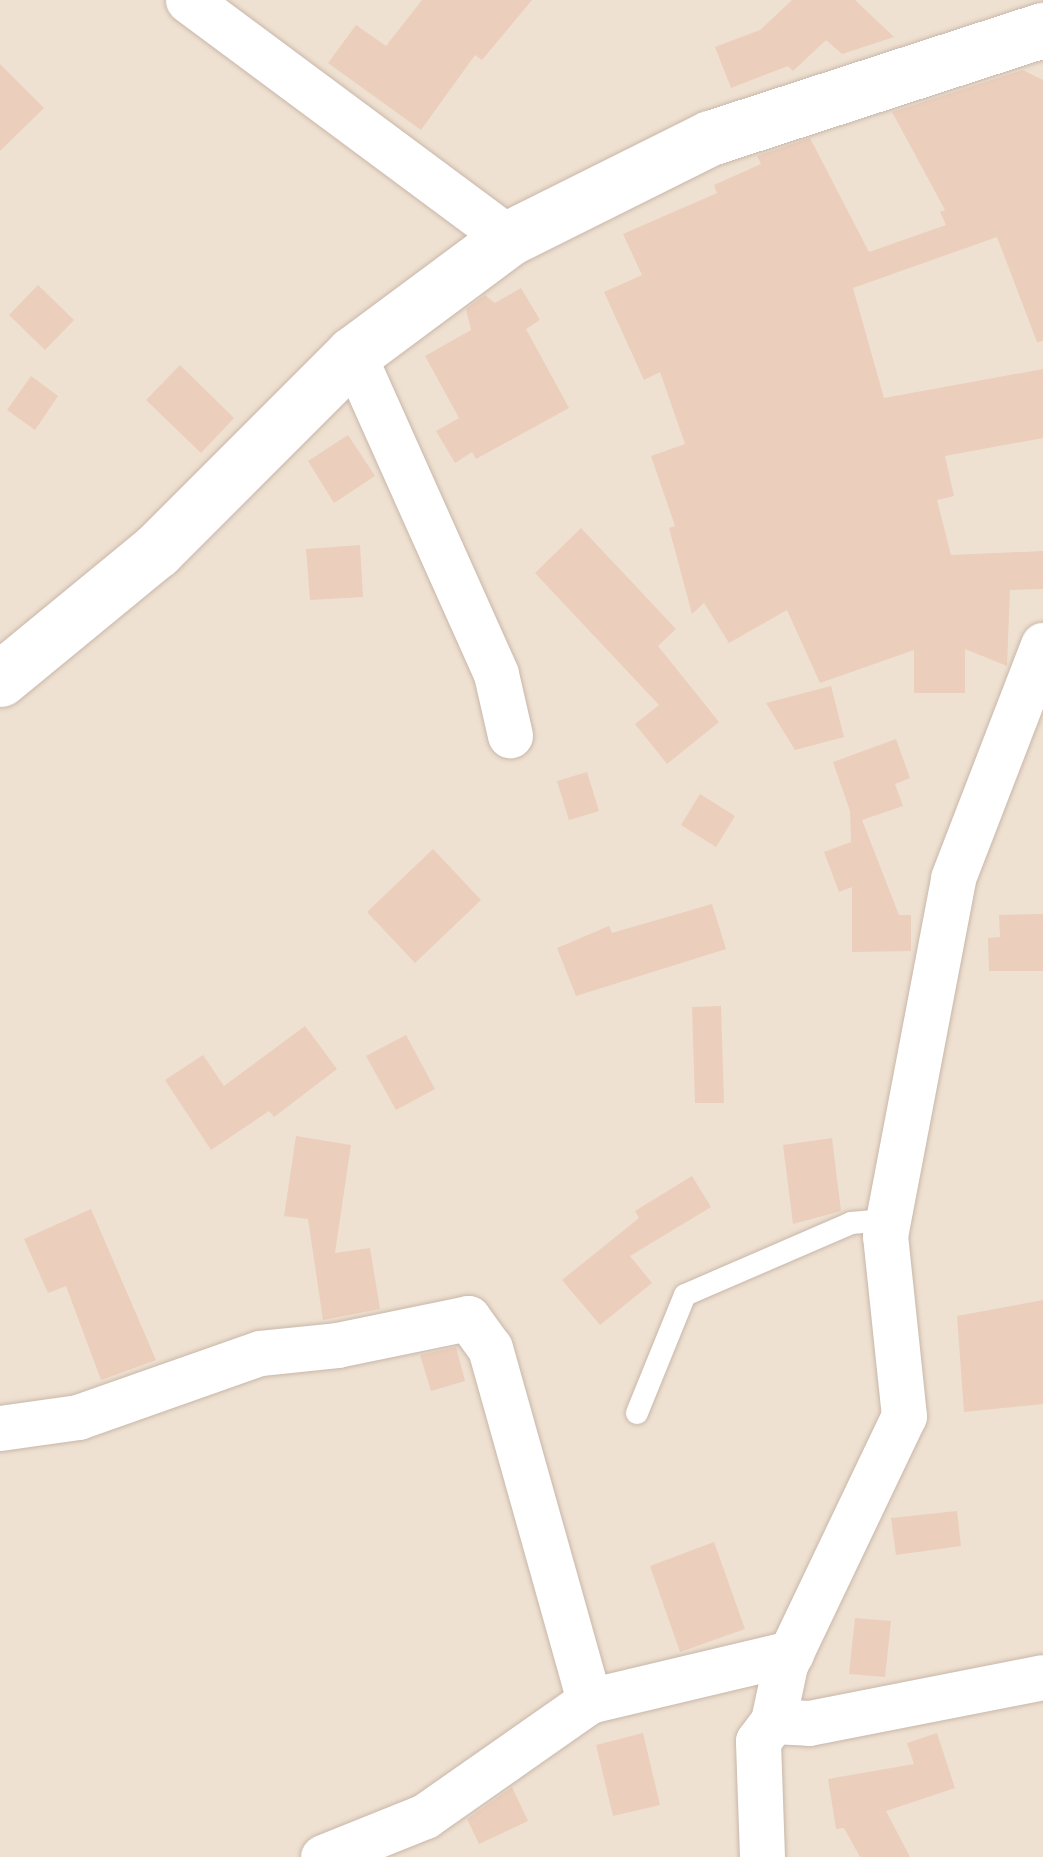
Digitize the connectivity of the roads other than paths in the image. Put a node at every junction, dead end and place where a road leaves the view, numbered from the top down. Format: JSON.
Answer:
{"nodes":[{"id":1,"x":188,"y":0,"type":"edge"},
{"id":2,"x":1043,"y":30,"type":"edge"},
{"id":3,"x":509,"y":238,"type":"junction"},
{"id":4,"x":353,"y":354,"type":"junction"},
{"id":5,"x":1043,"y":644,"type":"edge"},
{"id":6,"x":0,"y":678,"type":"edge"},
{"id":7,"x":510,"y":735,"type":"dead end"},
{"id":8,"x":889,"y":1220,"type":"junction"},
{"id":9,"x":637,"y":1413,"type":"dead end"},
{"id":10,"x":0,"y":1428,"type":"edge"},
{"id":11,"x":791,"y":1653,"type":"junction"},
{"id":12,"x":1043,"y":1677,"type":"edge"},
{"id":13,"x":589,"y":1701,"type":"junction"},
{"id":14,"x":772,"y":1722,"type":"junction"},
{"id":15,"x":323,"y":1857,"type":"edge"},
{"id":16,"x":762,"y":1857,"type":"edge"}],
"edges":[{"from":1,"to":3,"type":"street"},
{"from":2,"to":3,"type":"street"},
{"from":3,"to":4,"type":"street"},
{"from":4,"to":6,"type":"street"},
{"from":4,"to":7,"type":"street"},
{"from":5,"to":8,"type":"street"},
{"from":8,"to":9,"type":"lane"},
{"from":8,"to":11,"type":"street"},
{"from":10,"to":13,"type":"street"},
{"from":11,"to":13,"type":"street"},
{"from":11,"to":14,"type":"street"},
{"from":12,"to":14,"type":"street"},
{"from":13,"to":15,"type":"street"},
{"from":14,"to":16,"type":"street"}]}
